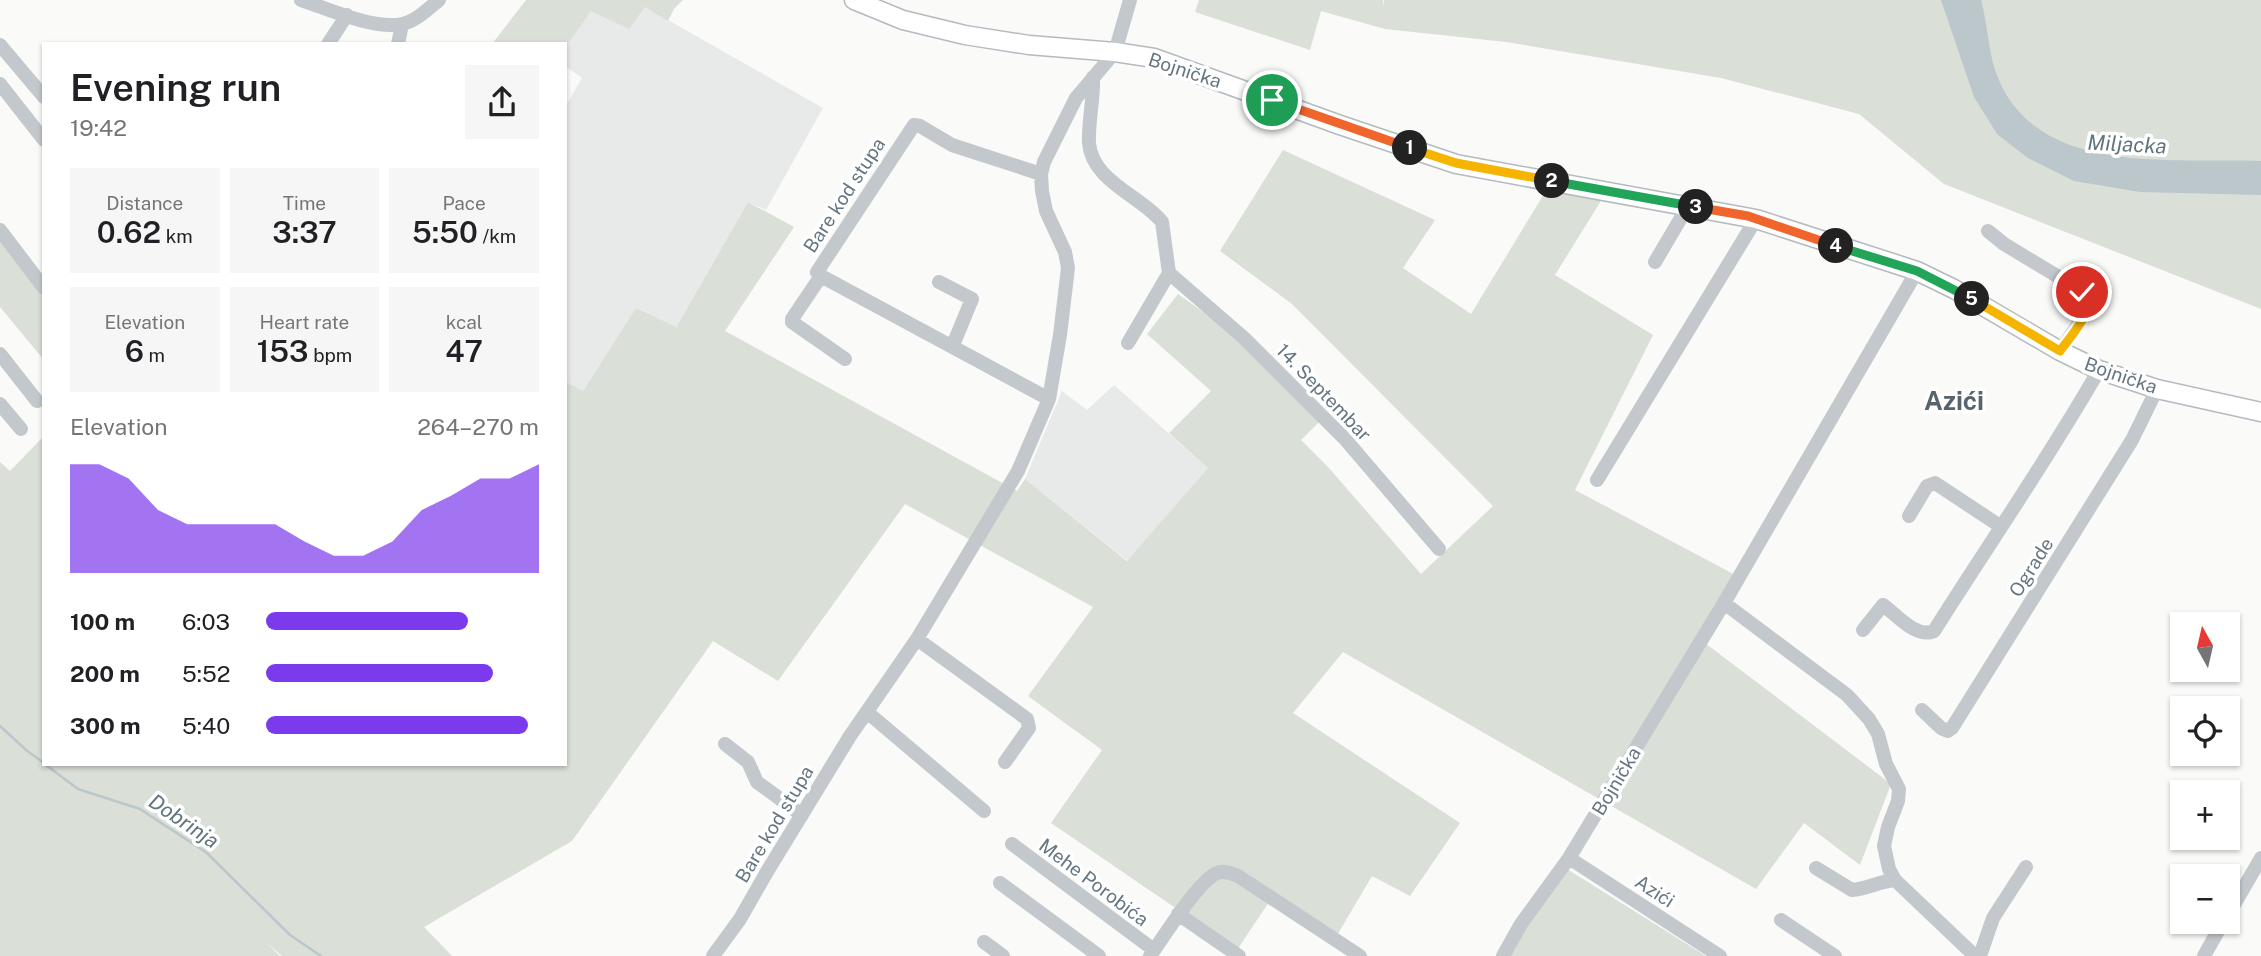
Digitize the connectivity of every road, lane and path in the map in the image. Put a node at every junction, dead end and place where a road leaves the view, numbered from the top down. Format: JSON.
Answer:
{"nodes":[{"id":1,"x":301,"y":0,"type":"edge"},
{"id":2,"x":439,"y":0,"type":"edge"},
{"id":3,"x":854,"y":0,"type":"edge"},
{"id":4,"x":1130,"y":0,"type":"edge"},
{"id":5,"x":347,"y":15,"type":"junction"},
{"id":6,"x":402,"y":24,"type":"junction"},
{"id":7,"x":329,"y":42,"type":"edge"},
{"id":8,"x":398,"y":42,"type":"edge"},
{"id":9,"x":0,"y":45,"type":"edge"},
{"id":10,"x":1115,"y":52,"type":"junction"},
{"id":11,"x":1093,"y":77,"type":"junction"},
{"id":12,"x":0,"y":84,"type":"edge"},
{"id":13,"x":42,"y":95,"type":"edge"},
{"id":14,"x":42,"y":136,"type":"edge"},
{"id":15,"x":1041,"y":174,"type":"junction"},
{"id":16,"x":1688,"y":205,"type":"junction"},
{"id":17,"x":1756,"y":219,"type":"junction"},
{"id":18,"x":0,"y":230,"type":"edge"},
{"id":19,"x":1988,"y":231,"type":"dead end"},
{"id":20,"x":1655,"y":262,"type":"dead end"},
{"id":21,"x":1917,"y":271,"type":"junction"},
{"id":22,"x":1169,"y":273,"type":"junction"},
{"id":23,"x":821,"y":276,"type":"junction"},
{"id":24,"x":939,"y":282,"type":"dead end"},
{"id":25,"x":42,"y":285,"type":"edge"},
{"id":26,"x":1128,"y":343,"type":"dead end"},
{"id":27,"x":953,"y":345,"type":"junction"},
{"id":28,"x":2060,"y":351,"type":"junction"},
{"id":29,"x":0,"y":354,"type":"edge"},
{"id":30,"x":845,"y":359,"type":"dead end"},
{"id":31,"x":2099,"y":370,"type":"junction"},
{"id":32,"x":2157,"y":389,"type":"junction"},
{"id":33,"x":1049,"y":399,"type":"junction"},
{"id":34,"x":37,"y":401,"type":"dead end"},
{"id":35,"x":0,"y":404,"type":"edge"},
{"id":36,"x":2261,"y":412,"type":"edge"},
{"id":37,"x":21,"y":429,"type":"dead end"},
{"id":38,"x":1597,"y":480,"type":"dead end"},
{"id":39,"x":1909,"y":516,"type":"dead end"},
{"id":40,"x":2000,"y":526,"type":"junction"},
{"id":41,"x":1440,"y":548,"type":"dead end"},
{"id":42,"x":1724,"y":603,"type":"junction"},
{"id":43,"x":1863,"y":630,"type":"dead end"},
{"id":44,"x":917,"y":639,"type":"junction"},
{"id":45,"x":1922,"y":710,"type":"dead end"},
{"id":46,"x":865,"y":716,"type":"junction"},
{"id":47,"x":725,"y":744,"type":"dead end"},
{"id":48,"x":1005,"y":762,"type":"dead end"},
{"id":49,"x":960,"y":799,"type":"dead end"},
{"id":50,"x":984,"y":811,"type":"dead end"},
{"id":51,"x":802,"y":815,"type":"junction"},
{"id":52,"x":1012,"y":844,"type":"dead end"},
{"id":53,"x":1569,"y":858,"type":"junction"},
{"id":54,"x":2261,"y":858,"type":"edge"},
{"id":55,"x":2026,"y":867,"type":"dead end"},
{"id":56,"x":1816,"y":868,"type":"dead end"},
{"id":57,"x":1895,"y":880,"type":"junction"},
{"id":58,"x":1000,"y":883,"type":"dead end"},
{"id":59,"x":2240,"y":894,"type":"edge"},
{"id":60,"x":1178,"y":914,"type":"junction"},
{"id":61,"x":1781,"y":920,"type":"dead end"},
{"id":62,"x":2216,"y":934,"type":"edge"},
{"id":63,"x":984,"y":942,"type":"dead end"},
{"id":64,"x":1152,"y":953,"type":"edge"},
{"id":65,"x":722,"y":954,"type":"edge"},
{"id":66,"x":1003,"y":956,"type":"edge"},
{"id":67,"x":1099,"y":956,"type":"edge"},
{"id":68,"x":1240,"y":956,"type":"edge"},
{"id":69,"x":1360,"y":956,"type":"edge"},
{"id":70,"x":1503,"y":956,"type":"edge"},
{"id":71,"x":1720,"y":956,"type":"edge"},
{"id":72,"x":1835,"y":956,"type":"edge"},
{"id":73,"x":1977,"y":956,"type":"edge"},
{"id":74,"x":2204,"y":956,"type":"edge"}],
"edges":[{"from":1,"to":5,"type":"street"},
{"from":2,"to":6,"type":"street"},
{"from":3,"to":10,"type":"main road","name":"Bojnička"},
{"from":4,"to":10,"type":"street"},
{"from":5,"to":6,"type":"street"},
{"from":5,"to":7,"type":"street"},
{"from":6,"to":8,"type":"street"},
{"from":9,"to":13,"type":"street"},
{"from":10,"to":11,"type":"street","name":"Bare kod stupa"},
{"from":10,"to":16,"type":"main road","name":"Bojnička"},
{"from":11,"to":15,"type":"street","name":"Bare kod stupa"},
{"from":11,"to":22,"type":"street"},
{"from":12,"to":14,"type":"street"},
{"from":15,"to":23,"type":"street","name":"Bare kod stupa"},
{"from":15,"to":33,"type":"street","name":"Bare kod stupa"},
{"from":16,"to":17,"type":"main road","name":"Bojnička"},
{"from":16,"to":20,"type":"street"},
{"from":17,"to":21,"type":"main road","name":"Bojnička"},
{"from":17,"to":38,"type":"street"},
{"from":18,"to":25,"type":"street"},
{"from":19,"to":28,"type":"street"},
{"from":21,"to":28,"type":"main road","name":"Bojnička"},
{"from":21,"to":42,"type":"street","name":"Bojnička"},
{"from":22,"to":26,"type":"street"},
{"from":22,"to":41,"type":"street","name":"14. Septembar"},
{"from":23,"to":27,"type":"street","name":"Bare kod stupa"},
{"from":23,"to":30,"type":"street"},
{"from":24,"to":27,"type":"street"},
{"from":27,"to":33,"type":"street","name":"Bare kod stupa"},
{"from":28,"to":31,"type":"main road","name":"Bojnička"},
{"from":29,"to":34,"type":"street"},
{"from":31,"to":32,"type":"main road","name":"Bojnička"},
{"from":31,"to":40,"type":"street"},
{"from":32,"to":36,"type":"main road","name":"Bojnička"},
{"from":32,"to":45,"type":"street","name":"Ograde"},
{"from":33,"to":44,"type":"street","name":"Bare kod stupa"},
{"from":35,"to":37,"type":"street"},
{"from":39,"to":40,"type":"street"},
{"from":40,"to":43,"type":"street"},
{"from":42,"to":53,"type":"street","name":"Bojnička"},
{"from":42,"to":57,"type":"street"},
{"from":44,"to":46,"type":"street","name":"Bare kod stupa"},
{"from":44,"to":48,"type":"street"},
{"from":46,"to":49,"type":"street"},
{"from":46,"to":50,"type":"street"},
{"from":46,"to":51,"type":"street","name":"Bare kod stupa"},
{"from":47,"to":51,"type":"street"},
{"from":51,"to":65,"type":"street","name":"Bare kod stupa"},
{"from":52,"to":64,"type":"street","name":"Mehe Porobića"},
{"from":53,"to":70,"type":"street","name":"Bojnička"},
{"from":53,"to":71,"type":"street","name":"Azići"},
{"from":54,"to":59,"type":"street"},
{"from":55,"to":73,"type":"street"},
{"from":56,"to":57,"type":"street"},
{"from":57,"to":73,"type":"street"},
{"from":58,"to":67,"type":"street"},
{"from":60,"to":64,"type":"street","name":"Mehe Porobića"},
{"from":60,"to":68,"type":"street","name":"Mehe Porobića"},
{"from":60,"to":69,"type":"street","name":"Mehe Porobića"},
{"from":61,"to":72,"type":"street"},
{"from":62,"to":74,"type":"street"},
{"from":63,"to":66,"type":"street"}]}
